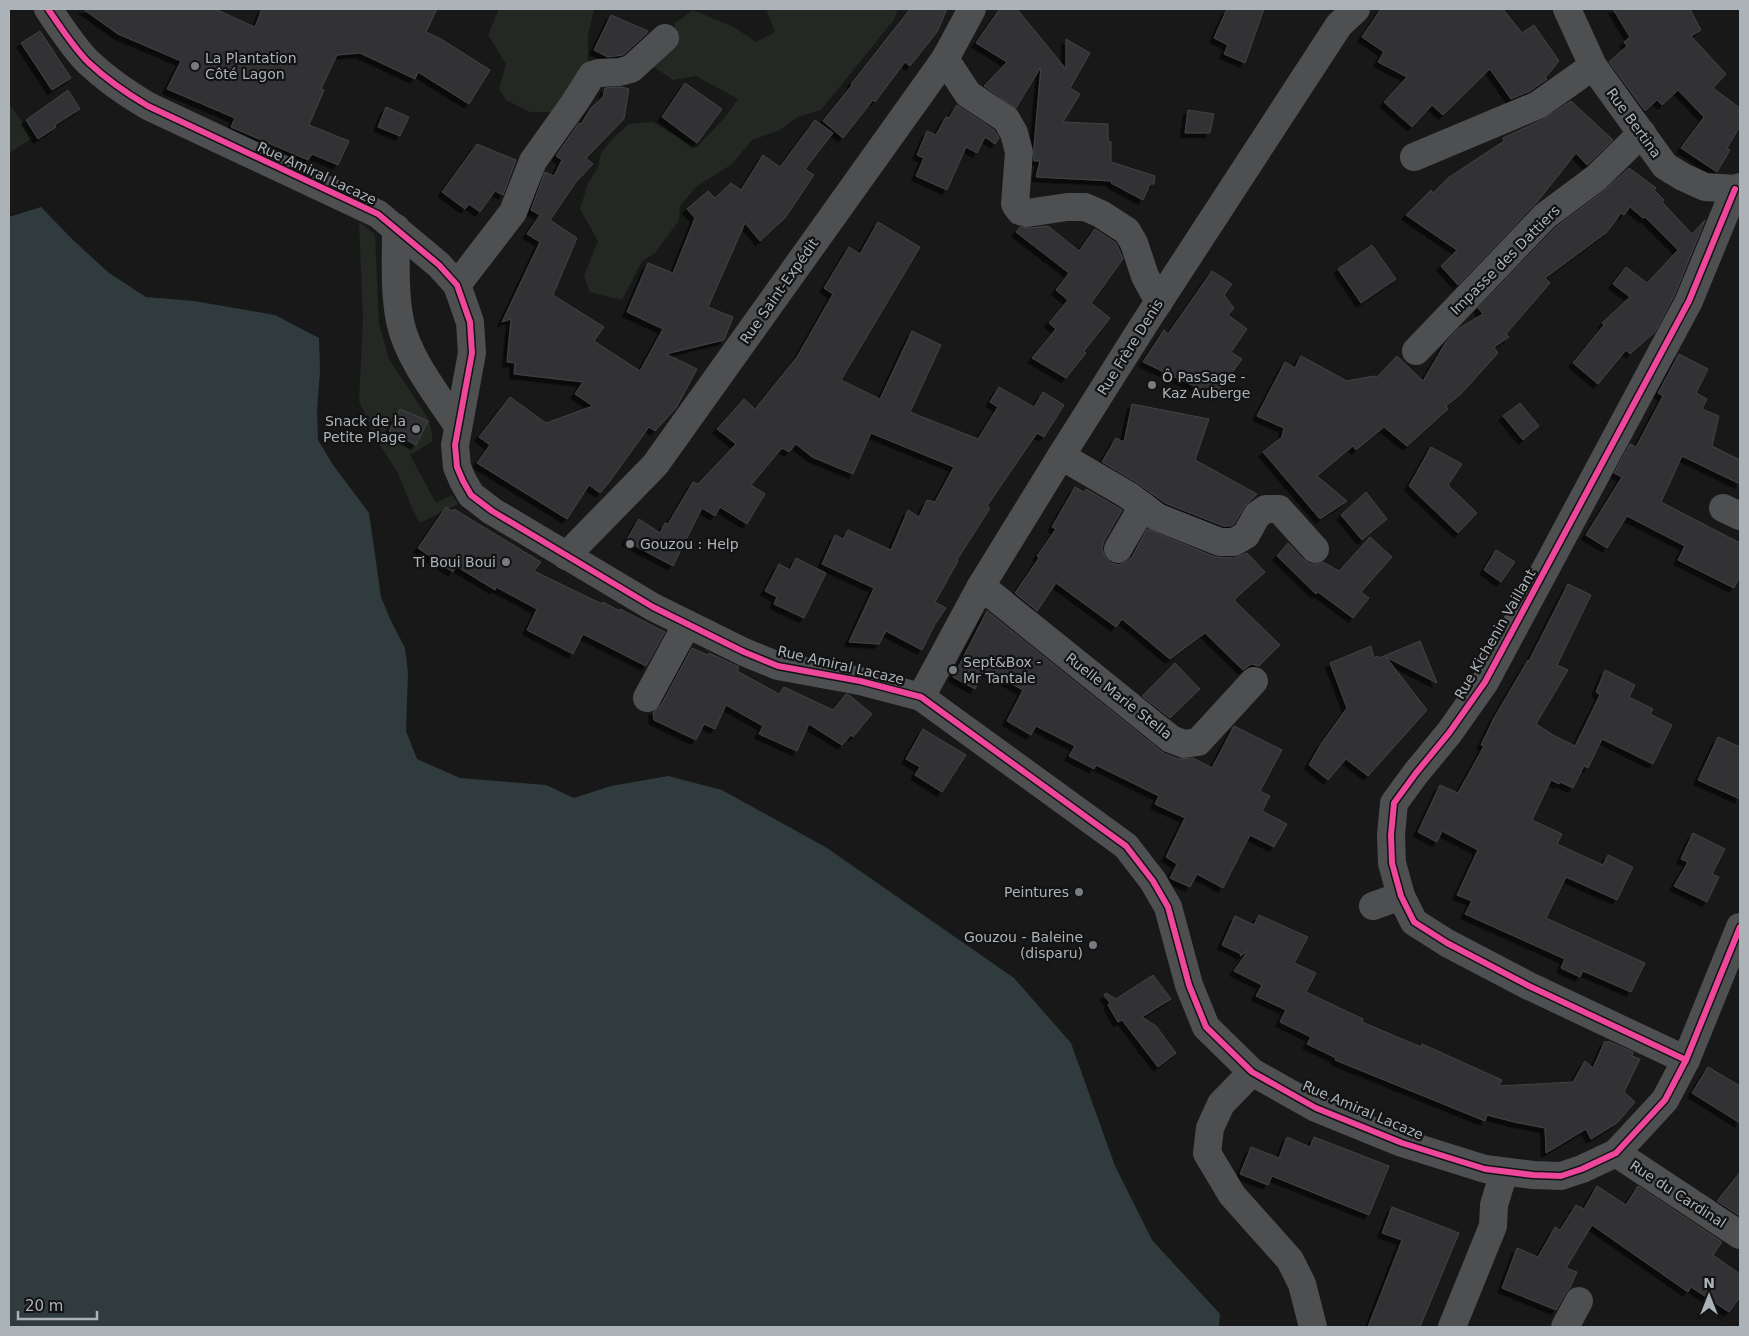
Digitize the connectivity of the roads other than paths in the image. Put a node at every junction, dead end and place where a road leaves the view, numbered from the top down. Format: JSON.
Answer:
{"nodes":[{"id":1,"x":48,"y":9,"type":"edge"},
{"id":2,"x":972,"y":9,"type":"edge"},
{"id":3,"x":1356,"y":9,"type":"edge"},
{"id":4,"x":1566,"y":9,"type":"edge"},
{"id":5,"x":665,"y":38,"type":"dead end"},
{"id":6,"x":945,"y":59,"type":"junction"},
{"id":7,"x":1593,"y":66,"type":"junction"},
{"id":8,"x":1642,"y":133,"type":"junction"},
{"id":9,"x":1414,"y":157,"type":"dead end"},
{"id":10,"x":1738,"y":188,"type":"edge"},
{"id":11,"x":396,"y":228,"type":"junction"},
{"id":12,"x":457,"y":285,"type":"junction"},
{"id":13,"x":1158,"y":302,"type":"junction"},
{"id":14,"x":1416,"y":350,"type":"dead end"},
{"id":15,"x":458,"y":426,"type":"junction"},
{"id":16,"x":1061,"y":456,"type":"junction"},
{"id":17,"x":1142,"y":506,"type":"junction"},
{"id":18,"x":1118,"y":549,"type":"dead end"},
{"id":19,"x":1315,"y":549,"type":"dead end"},
{"id":20,"x":566,"y":556,"type":"junction"},
{"id":21,"x":980,"y":586,"type":"junction"},
{"id":22,"x":687,"y":624,"type":"junction"},
{"id":23,"x":1254,"y":681,"type":"dead end"},
{"id":24,"x":920,"y":697,"type":"junction"},
{"id":25,"x":647,"y":698,"type":"dead end"},
{"id":26,"x":1401,"y":896,"type":"junction"},
{"id":27,"x":1373,"y":906,"type":"dead end"},
{"id":28,"x":1740,"y":927,"type":"edge"},
{"id":29,"x":1686,"y":1060,"type":"junction"},
{"id":30,"x":1252,"y":1072,"type":"junction"},
{"id":31,"x":1616,"y":1153,"type":"junction"},
{"id":32,"x":1504,"y":1172,"type":"junction"},
{"id":33,"x":1740,"y":1235,"type":"edge"},
{"id":34,"x":1579,"y":1302,"type":"dead end"},
{"id":35,"x":1313,"y":1327,"type":"edge"},
{"id":36,"x":1452,"y":1327,"type":"edge"},
{"id":37,"x":1565,"y":1327,"type":"edge"}],
"edges":[{"from":1,"to":11,"type":"street","name":"Rue Amiral Lacaze"},
{"from":2,"to":6,"type":"street","name":"Rue Saint-Expédit"},
{"from":3,"to":13,"type":"street","name":"Rue Frère Denis"},
{"from":4,"to":7,"type":"street","name":"Rue Bertina"},
{"from":5,"to":12,"type":"street"},
{"from":6,"to":13,"type":"street"},
{"from":6,"to":20,"type":"street","name":"Rue Saint-Expédit"},
{"from":7,"to":8,"type":"street","name":"Rue Bertina"},
{"from":7,"to":9,"type":"street"},
{"from":8,"to":10,"type":"street","name":"Rue Bertina"},
{"from":8,"to":14,"type":"street","name":"Impasse des Dattiers"},
{"from":10,"to":26,"type":"street","name":"Rue Kichenin Vaillant"},
{"from":11,"to":12,"type":"street","name":"Rue Amiral Lacaze"},
{"from":11,"to":15,"type":"street"},
{"from":12,"to":15,"type":"street","name":"Rue Amiral Lacaze"},
{"from":13,"to":16,"type":"street","name":"Rue Frère Denis"},
{"from":15,"to":20,"type":"street","name":"Rue Amiral Lacaze"},
{"from":16,"to":17,"type":"street"},
{"from":16,"to":21,"type":"street","name":"Rue Frère Denis"},
{"from":17,"to":18,"type":"street"},
{"from":17,"to":19,"type":"street"},
{"from":20,"to":22,"type":"street","name":"Rue Amiral Lacaze"},
{"from":21,"to":23,"type":"street","name":"Ruelle Marie Stella"},
{"from":21,"to":24,"type":"street","name":"Rue Frère Denis"},
{"from":22,"to":24,"type":"street","name":"Rue Amiral Lacaze"},
{"from":22,"to":25,"type":"street"},
{"from":24,"to":30,"type":"street","name":"Rue Amiral Lacaze"},
{"from":26,"to":27,"type":"street"},
{"from":26,"to":29,"type":"street","name":"Rue Kichenin Vaillant"},
{"from":28,"to":29,"type":"street","name":"Rue Amiral Lacaze"},
{"from":29,"to":31,"type":"street","name":"Rue Amiral Lacaze"},
{"from":30,"to":32,"type":"street","name":"Rue Amiral Lacaze"},
{"from":30,"to":35,"type":"street"},
{"from":31,"to":32,"type":"street","name":"Rue Amiral Lacaze"},
{"from":31,"to":33,"type":"street","name":"Rue du Cardinal"},
{"from":32,"to":36,"type":"street"},
{"from":34,"to":37,"type":"street"}]}
